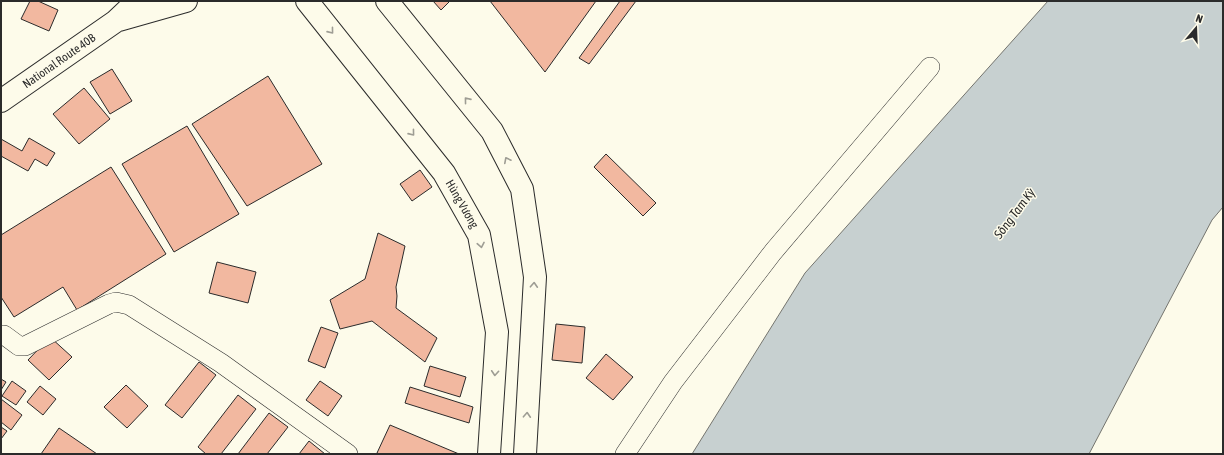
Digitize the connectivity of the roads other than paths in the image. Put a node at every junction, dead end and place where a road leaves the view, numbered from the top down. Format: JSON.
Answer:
{"nodes":[{"id":1,"x":137,"y":1,"type":"edge"},
{"id":2,"x":186,"y":1,"type":"edge"},
{"id":3,"x":307,"y":1,"type":"edge"},
{"id":4,"x":387,"y":1,"type":"edge"},
{"id":5,"x":116,"y":21,"type":"junction"},
{"id":6,"x":930,"y":67,"type":"dead end"},
{"id":7,"x":1,"y":101,"type":"edge"},
{"id":8,"x":1,"y":335,"type":"edge"},
{"id":9,"x":348,"y":454,"type":"edge"},
{"id":10,"x":489,"y":454,"type":"edge"},
{"id":11,"x":526,"y":454,"type":"edge"},
{"id":12,"x":625,"y":454,"type":"edge"}],
"edges":[{"from":1,"to":5,"type":"main road"},
{"from":2,"to":5,"type":"main road"},
{"from":3,"to":10,"type":"main road","name":"Hùng Vương","one_way":true},
{"from":11,"to":4,"type":"main road","one_way":true},
{"from":5,"to":7,"type":"main road","name":"National Route 40B"},
{"from":6,"to":12,"type":"street"},
{"from":8,"to":9,"type":"street"}]}
